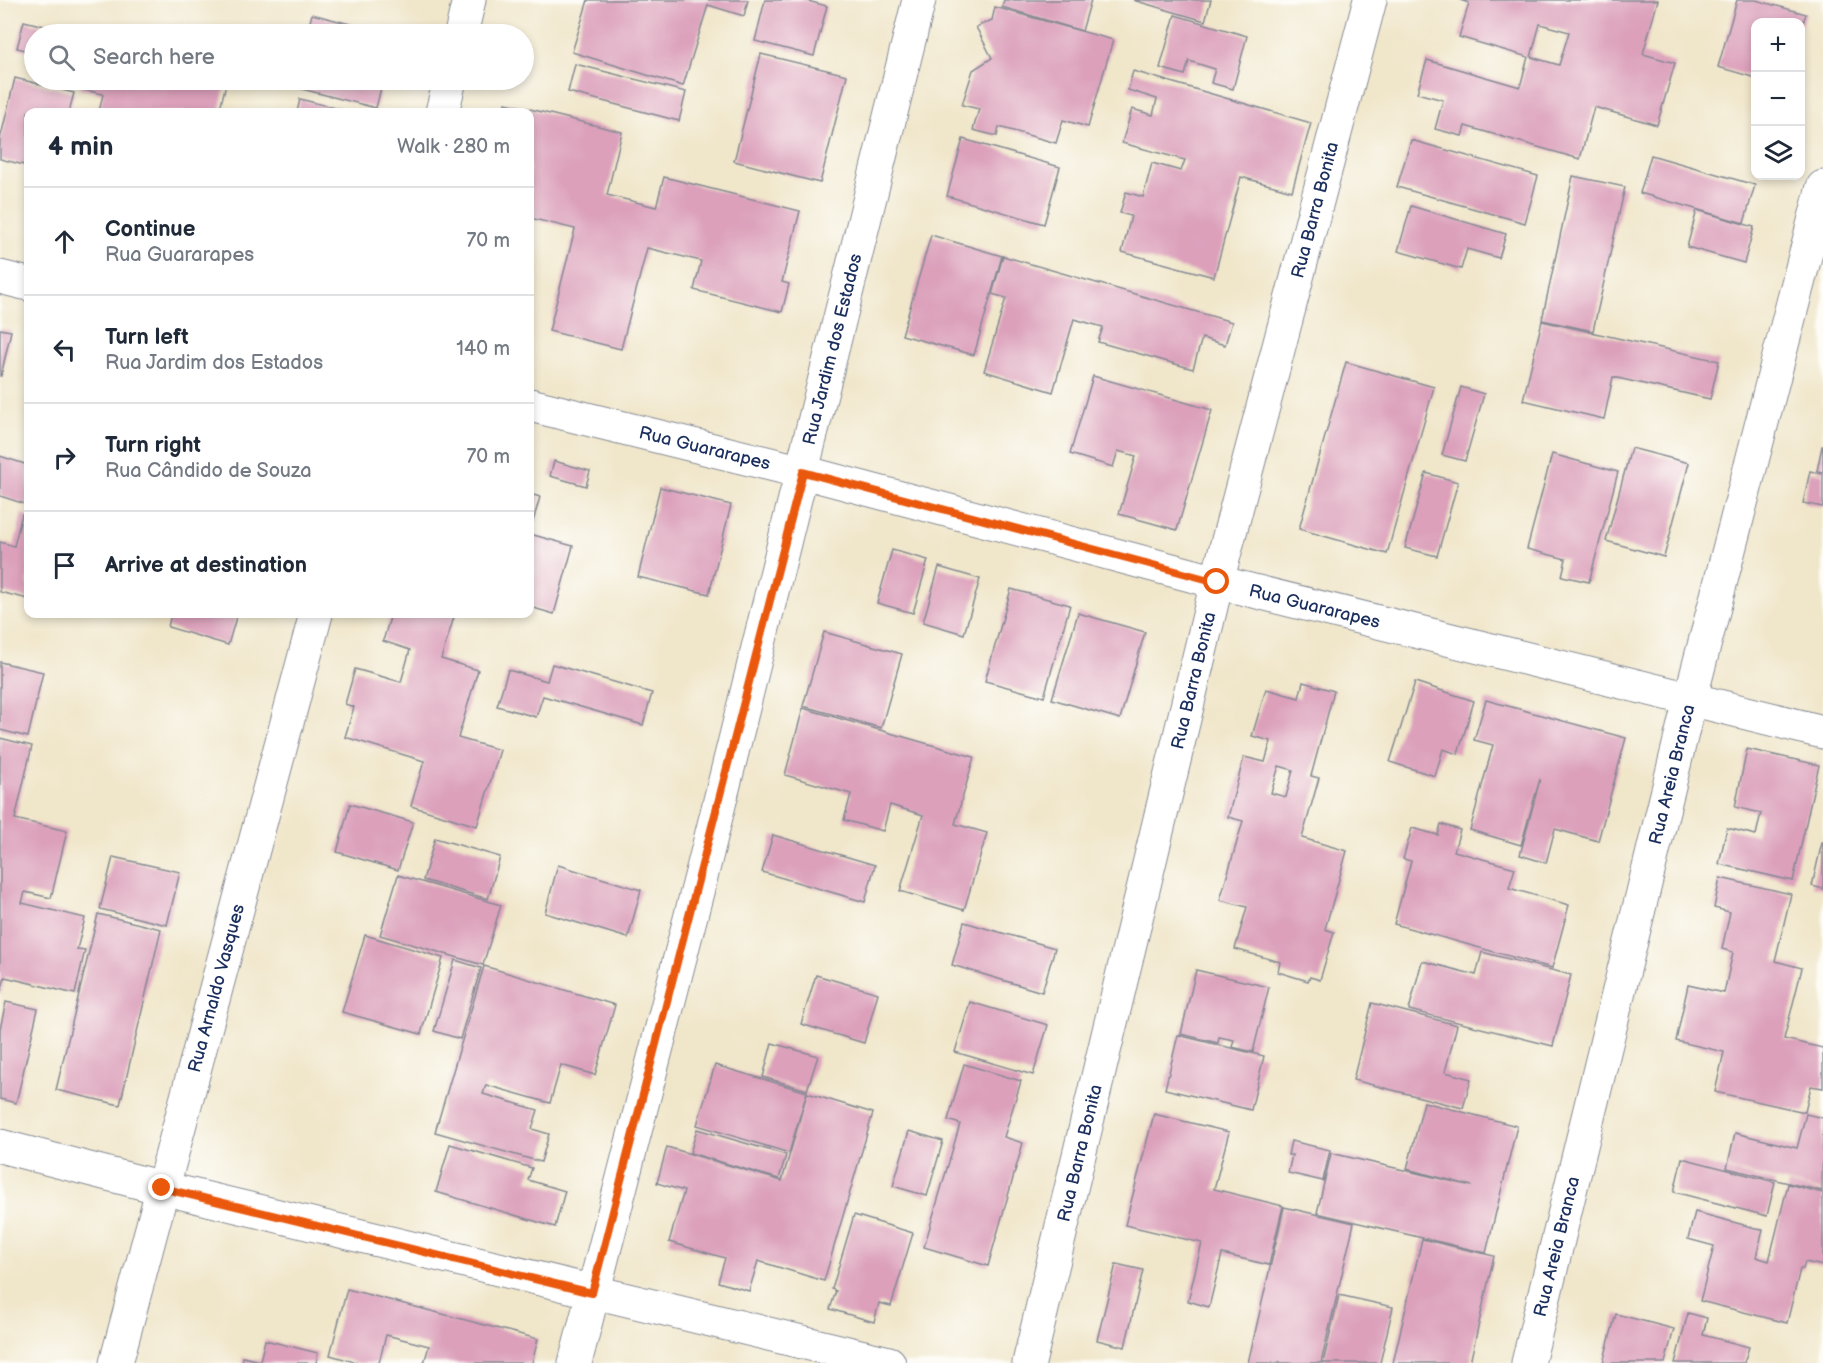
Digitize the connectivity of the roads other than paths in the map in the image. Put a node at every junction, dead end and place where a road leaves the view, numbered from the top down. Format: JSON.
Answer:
{"nodes":[{"id":1,"x":469,"y":0,"type":"edge"},
{"id":2,"x":919,"y":0,"type":"edge"},
{"id":3,"x":1370,"y":0,"type":"edge"},
{"id":4,"x":463,"y":24,"type":"edge"},
{"id":5,"x":448,"y":90,"type":"edge"},
{"id":6,"x":443,"y":108,"type":"edge"},
{"id":7,"x":1823,"y":187,"type":"edge"},
{"id":8,"x":0,"y":277,"type":"edge"},
{"id":9,"x":24,"y":283,"type":"edge"},
{"id":10,"x":534,"y":406,"type":"edge"},
{"id":11,"x":803,"y":472,"type":"junction"},
{"id":12,"x":1217,"y":582,"type":"junction"},
{"id":13,"x":315,"y":618,"type":"edge"},
{"id":14,"x":1690,"y":700,"type":"junction"},
{"id":15,"x":1823,"y":732,"type":"edge"},
{"id":16,"x":0,"y":1146,"type":"edge"},
{"id":17,"x":162,"y":1188,"type":"junction"},
{"id":18,"x":592,"y":1293,"type":"junction"},
{"id":19,"x":116,"y":1363,"type":"edge"},
{"id":20,"x":575,"y":1363,"type":"edge"},
{"id":21,"x":889,"y":1363,"type":"edge"},
{"id":22,"x":1029,"y":1363,"type":"edge"},
{"id":23,"x":1528,"y":1363,"type":"edge"}],
"edges":[{"from":1,"to":4,"type":"street"},
{"from":2,"to":11,"type":"street","name":"Rua Jardim dos Estados"},
{"from":3,"to":12,"type":"street","name":"Rua Barra Bonita"},
{"from":5,"to":6,"type":"street"},
{"from":7,"to":14,"type":"street","name":"Rua Areia Branca"},
{"from":8,"to":9,"type":"street"},
{"from":10,"to":11,"type":"street","name":"Rua Guararapes"},
{"from":11,"to":12,"type":"street","name":"Rua Guararapes"},
{"from":11,"to":18,"type":"street","name":"Rua Jardim dos Estados"},
{"from":12,"to":14,"type":"street","name":"Rua Guararapes"},
{"from":12,"to":22,"type":"street","name":"Rua Barra Bonita"},
{"from":13,"to":17,"type":"street","name":"Rua Arnaldo Vasques"},
{"from":14,"to":15,"type":"street","name":"Rua Guararapes"},
{"from":14,"to":23,"type":"street","name":"Rua Areia Branca"},
{"from":16,"to":17,"type":"street"},
{"from":17,"to":18,"type":"street"},
{"from":17,"to":19,"type":"street","name":"Rua Arnaldo Vasques"},
{"from":18,"to":20,"type":"street","name":"Rua Jardim dos Estados"},
{"from":18,"to":21,"type":"street"}]}
